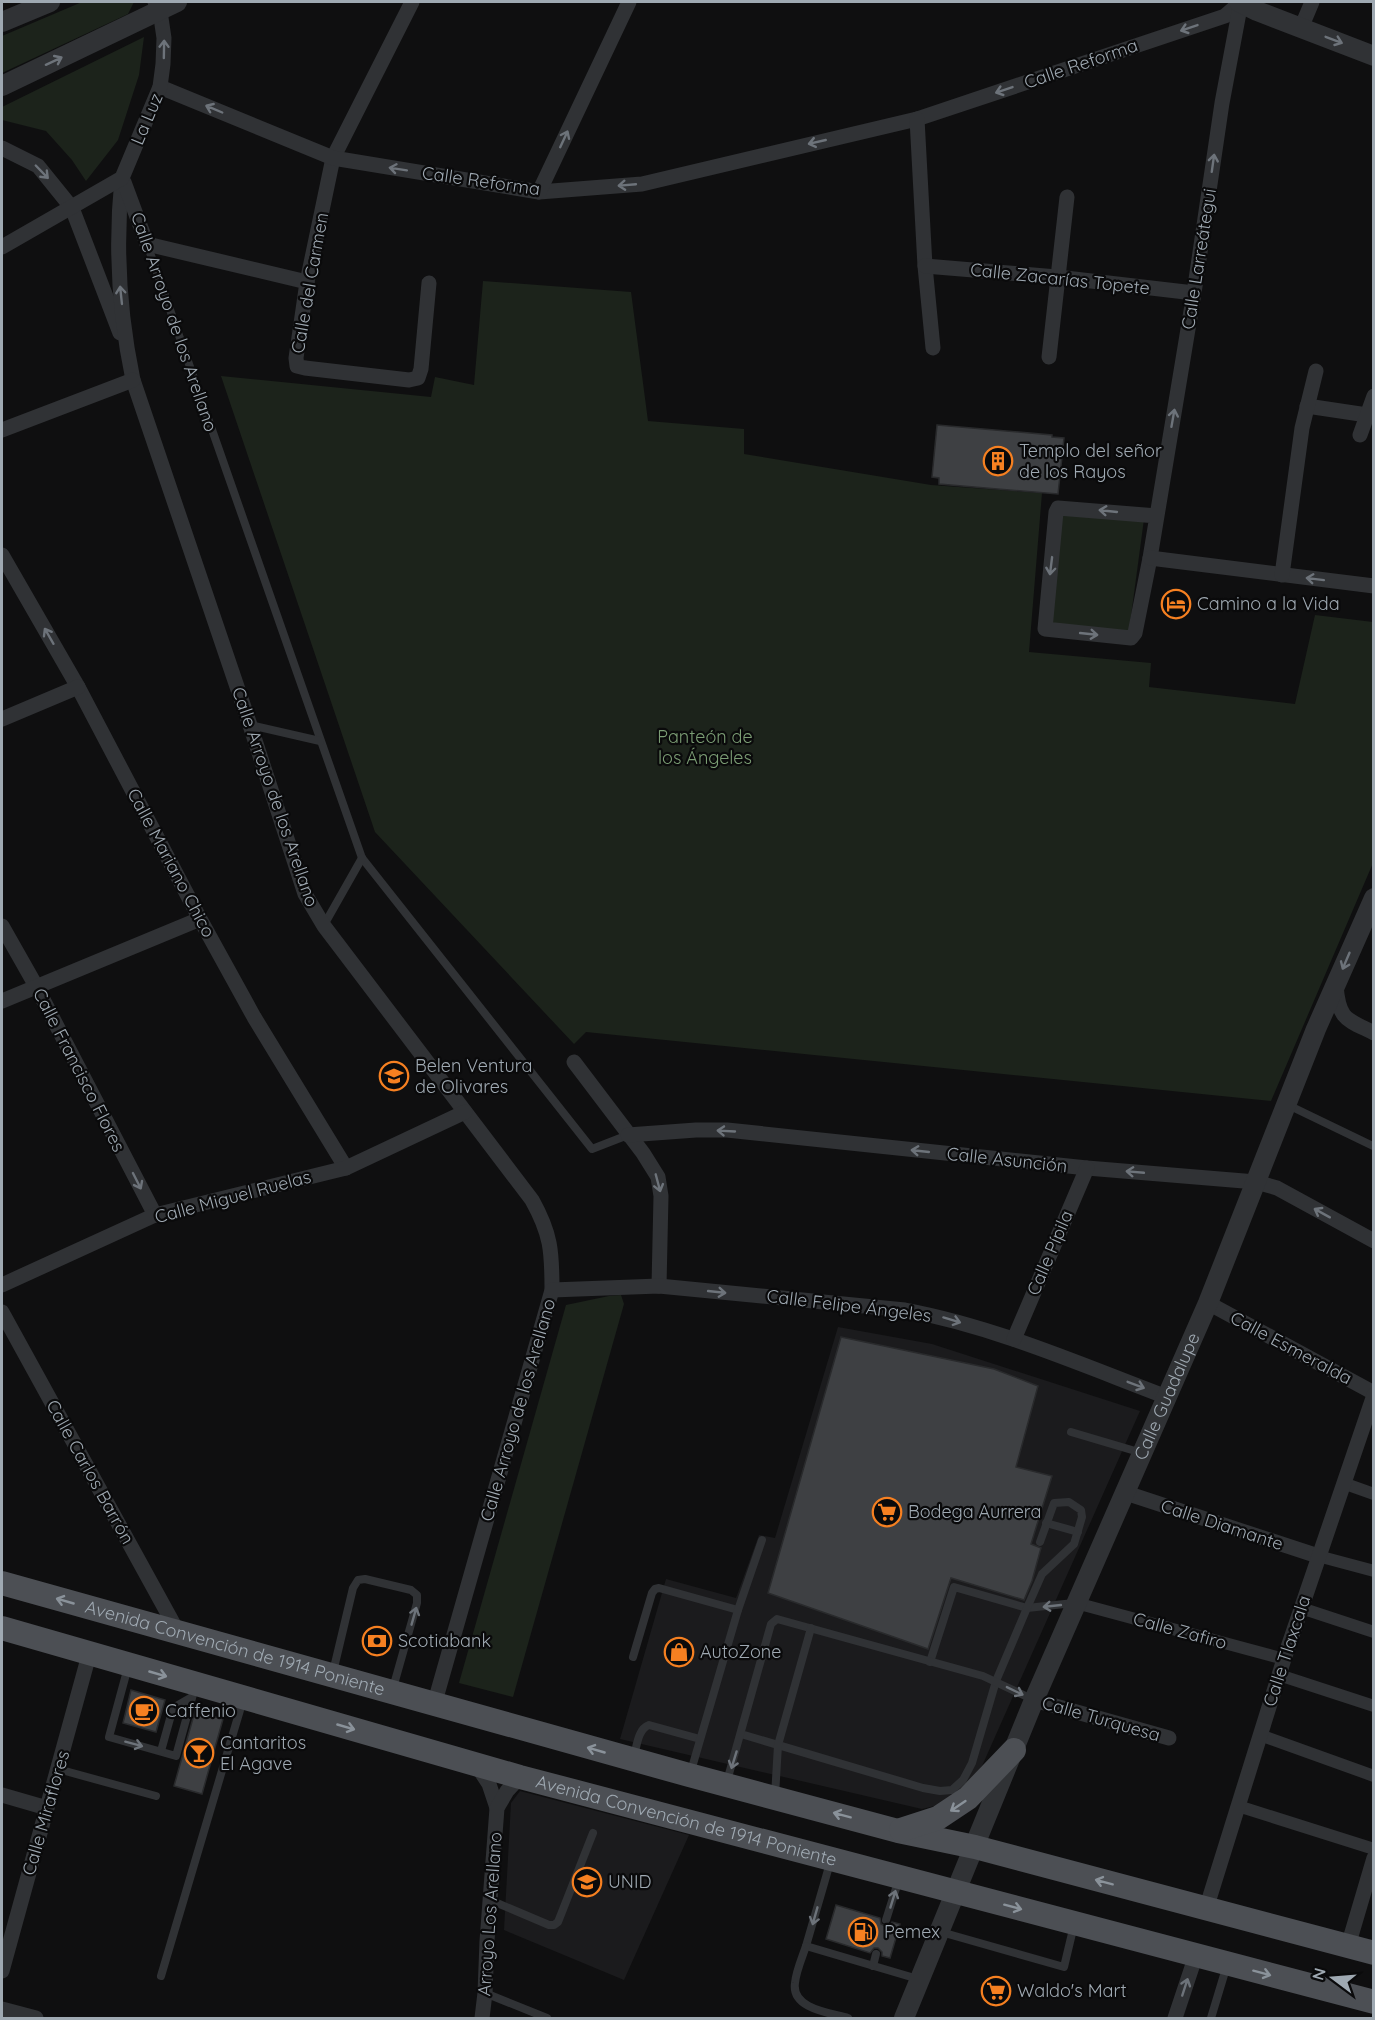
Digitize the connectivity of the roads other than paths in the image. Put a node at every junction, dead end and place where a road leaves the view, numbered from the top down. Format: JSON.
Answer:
{"nodes":[{"id":1,"x":50,"y":2,"type":"edge"},
{"id":2,"x":177,"y":2,"type":"edge"},
{"id":3,"x":411,"y":2,"type":"edge"},
{"id":4,"x":629,"y":2,"type":"edge"},
{"id":5,"x":1240,"y":2,"type":"edge"},
{"id":6,"x":1312,"y":2,"type":"edge"},
{"id":7,"x":160,"y":5,"type":"edge"},
{"id":8,"x":2,"y":22,"type":"edge"},
{"id":9,"x":1301,"y":28,"type":"junction"},
{"id":10,"x":1374,"y":56,"type":"edge"},
{"id":11,"x":2,"y":86,"type":"edge"},
{"id":12,"x":160,"y":87,"type":"junction"},
{"id":13,"x":917,"y":119,"type":"junction"},
{"id":14,"x":2,"y":148,"type":"edge"},
{"id":15,"x":333,"y":158,"type":"junction"},
{"id":16,"x":122,"y":178,"type":"junction"},
{"id":17,"x":539,"y":192,"type":"junction"},
{"id":18,"x":1067,"y":197,"type":"dead end"},
{"id":19,"x":72,"y":208,"type":"junction"},
{"id":20,"x":147,"y":244,"type":"junction"},
{"id":21,"x":2,"y":247,"type":"edge"},
{"id":22,"x":926,"y":266,"type":"junction"},
{"id":23,"x":1057,"y":277,"type":"junction"},
{"id":24,"x":307,"y":282,"type":"junction"},
{"id":25,"x":429,"y":283,"type":"dead end"},
{"id":26,"x":1194,"y":293,"type":"junction"},
{"id":27,"x":933,"y":348,"type":"dead end"},
{"id":28,"x":127,"y":353,"type":"junction"},
{"id":29,"x":1049,"y":357,"type":"dead end"},
{"id":30,"x":1316,"y":371,"type":"dead end"},
{"id":31,"x":133,"y":380,"type":"junction"},
{"id":32,"x":1374,"y":396,"type":"edge"},
{"id":33,"x":1307,"y":406,"type":"junction"},
{"id":34,"x":1367,"y":415,"type":"junction"},
{"id":35,"x":2,"y":430,"type":"edge"},
{"id":36,"x":1360,"y":435,"type":"dead end"},
{"id":37,"x":1157,"y":516,"type":"junction"},
{"id":38,"x":2,"y":555,"type":"edge"},
{"id":39,"x":1150,"y":558,"type":"junction"},
{"id":40,"x":1282,"y":575,"type":"junction"},
{"id":41,"x":1374,"y":586,"type":"edge"},
{"id":42,"x":78,"y":687,"type":"junction"},
{"id":43,"x":2,"y":719,"type":"edge"},
{"id":44,"x":250,"y":725,"type":"junction"},
{"id":45,"x":320,"y":741,"type":"junction"},
{"id":46,"x":362,"y":858,"type":"junction"},
{"id":47,"x":1374,"y":898,"type":"edge"},
{"id":48,"x":200,"y":919,"type":"junction"},
{"id":49,"x":2,"y":926,"type":"edge"},
{"id":50,"x":324,"y":926,"type":"junction"},
{"id":51,"x":1368,"y":926,"type":"edge"},
{"id":52,"x":36,"y":986,"type":"junction"},
{"id":53,"x":1336,"y":986,"type":"junction"},
{"id":54,"x":2,"y":1001,"type":"edge"},
{"id":55,"x":1345,"y":1018,"type":"junction"},
{"id":56,"x":1316,"y":1029,"type":"junction"},
{"id":57,"x":1374,"y":1033,"type":"edge"},
{"id":58,"x":574,"y":1062,"type":"dead end"},
{"id":59,"x":1287,"y":1104,"type":"junction"},
{"id":60,"x":465,"y":1112,"type":"junction"},
{"id":61,"x":628,"y":1135,"type":"junction"},
{"id":62,"x":1373,"y":1146,"type":"edge"},
{"id":63,"x":346,"y":1168,"type":"junction"},
{"id":64,"x":1087,"y":1168,"type":"junction"},
{"id":65,"x":1256,"y":1182,"type":"junction"},
{"id":66,"x":155,"y":1215,"type":"junction"},
{"id":67,"x":1374,"y":1241,"type":"edge"},
{"id":68,"x":2,"y":1285,"type":"edge"},
{"id":69,"x":659,"y":1286,"type":"junction"},
{"id":70,"x":552,"y":1290,"type":"junction"},
{"id":71,"x":1208,"y":1303,"type":"junction"},
{"id":72,"x":2,"y":1312,"type":"edge"},
{"id":73,"x":1014,"y":1338,"type":"junction"},
{"id":74,"x":1374,"y":1394,"type":"edge"},
{"id":75,"x":1167,"y":1397,"type":"junction"},
{"id":76,"x":1071,"y":1432,"type":"dead end"},
{"id":77,"x":1143,"y":1453,"type":"junction"},
{"id":78,"x":1343,"y":1483,"type":"junction"},
{"id":79,"x":1126,"y":1493,"type":"junction"},
{"id":80,"x":1374,"y":1494,"type":"edge"},
{"id":81,"x":1046,"y":1523,"type":"junction"},
{"id":82,"x":1078,"y":1532,"type":"junction"},
{"id":83,"x":762,"y":1540,"type":"dead end"},
{"id":84,"x":1040,"y":1542,"type":"dead end"},
{"id":85,"x":1318,"y":1556,"type":"junction"},
{"id":86,"x":1374,"y":1571,"type":"edge"},
{"id":87,"x":2,"y":1583,"type":"edge"},
{"id":88,"x":1076,"y":1603,"type":"junction"},
{"id":89,"x":1027,"y":1608,"type":"junction"},
{"id":90,"x":1301,"y":1608,"type":"junction"},
{"id":91,"x":738,"y":1610,"type":"junction"},
{"id":92,"x":2,"y":1628,"type":"edge"},
{"id":93,"x":811,"y":1628,"type":"junction"},
{"id":94,"x":178,"y":1632,"type":"junction"},
{"id":95,"x":1374,"y":1632,"type":"edge"},
{"id":96,"x":89,"y":1655,"type":"junction"},
{"id":97,"x":633,"y":1657,"type":"dead end"},
{"id":98,"x":1284,"y":1659,"type":"junction"},
{"id":99,"x":930,"y":1662,"type":"junction"},
{"id":100,"x":128,"y":1665,"type":"junction"},
{"id":101,"x":1279,"y":1675,"type":"junction"},
{"id":102,"x":332,"y":1676,"type":"junction"},
{"id":103,"x":996,"y":1681,"type":"junction"},
{"id":104,"x":194,"y":1691,"type":"junction"},
{"id":105,"x":391,"y":1693,"type":"junction"},
{"id":106,"x":243,"y":1698,"type":"junction"},
{"id":107,"x":1034,"y":1700,"type":"junction"},
{"id":108,"x":434,"y":1705,"type":"junction"},
{"id":109,"x":1374,"y":1706,"type":"edge"},
{"id":110,"x":741,"y":1734,"type":"junction"},
{"id":111,"x":1260,"y":1735,"type":"junction"},
{"id":112,"x":1169,"y":1738,"type":"dead end"},
{"id":113,"x":700,"y":1739,"type":"junction"},
{"id":114,"x":778,"y":1745,"type":"junction"},
{"id":115,"x":1014,"y":1750,"type":"junction"},
{"id":116,"x":161,"y":1751,"type":"junction"},
{"id":117,"x":633,"y":1760,"type":"junction"},
{"id":118,"x":476,"y":1764,"type":"junction"},
{"id":119,"x":58,"y":1769,"type":"junction"},
{"id":120,"x":689,"y":1775,"type":"junction"},
{"id":121,"x":1374,"y":1776,"type":"edge"},
{"id":122,"x":520,"y":1777,"type":"junction"},
{"id":123,"x":726,"y":1785,"type":"junction"},
{"id":124,"x":2,"y":1796,"type":"edge"},
{"id":125,"x":156,"y":1796,"type":"dead end"},
{"id":126,"x":775,"y":1797,"type":"junction"},
{"id":127,"x":1238,"y":1806,"type":"junction"},
{"id":128,"x":47,"y":1808,"type":"junction"},
{"id":129,"x":497,"y":1808,"type":"junction"},
{"id":130,"x":898,"y":1831,"type":"junction"},
{"id":131,"x":593,"y":1833,"type":"dead end"},
{"id":132,"x":975,"y":1847,"type":"junction"},
{"id":133,"x":1374,"y":1849,"type":"edge"},
{"id":134,"x":1374,"y":1858,"type":"edge"},
{"id":135,"x":831,"y":1859,"type":"junction"},
{"id":136,"x":1371,"y":1876,"type":"edge"},
{"id":137,"x":899,"y":1878,"type":"junction"},
{"id":138,"x":956,"y":1893,"type":"junction"},
{"id":139,"x":490,"y":1900,"type":"junction"},
{"id":140,"x":1206,"y":1910,"type":"junction"},
{"id":141,"x":886,"y":1920,"type":"dead end"},
{"id":142,"x":1075,"y":1923,"type":"junction"},
{"id":143,"x":940,"y":1932,"type":"junction"},
{"id":144,"x":806,"y":1946,"type":"junction"},
{"id":145,"x":1348,"y":1946,"type":"junction"},
{"id":146,"x":1374,"y":1953,"type":"edge"},
{"id":147,"x":876,"y":1954,"type":"dead end"},
{"id":148,"x":1196,"y":1955,"type":"junction"},
{"id":149,"x":1227,"y":1963,"type":"junction"},
{"id":150,"x":873,"y":1966,"type":"junction"},
{"id":151,"x":2,"y":1971,"type":"edge"},
{"id":152,"x":160,"y":1976,"type":"dead end"},
{"id":153,"x":920,"y":1980,"type":"junction"},
{"id":154,"x":485,"y":1993,"type":"junction"},
{"id":155,"x":1374,"y":2002,"type":"edge"},
{"id":156,"x":2,"y":2009,"type":"edge"},
{"id":157,"x":36,"y":2019,"type":"edge"},
{"id":158,"x":482,"y":2019,"type":"edge"},
{"id":159,"x":547,"y":2019,"type":"edge"},
{"id":160,"x":848,"y":2019,"type":"edge"},
{"id":161,"x":904,"y":2019,"type":"edge"},
{"id":162,"x":1175,"y":2019,"type":"edge"},
{"id":163,"x":1211,"y":2019,"type":"edge"}],
"edges":[{"from":1,"to":8,"type":"street"},
{"from":2,"to":7,"type":"street"},
{"from":3,"to":15,"type":"street","name":"Calle del Carmen"},
{"from":17,"to":4,"type":"street","one_way":true},
{"from":5,"to":9,"type":"street"},
{"from":5,"to":13,"type":"street","name":"Calle Reforma","one_way":true},
{"from":26,"to":5,"type":"street","name":"Calle Larreátegui","one_way":true},
{"from":6,"to":9,"type":"street"},
{"from":11,"to":7,"type":"street","one_way":true},
{"from":12,"to":7,"type":"street","name":"La Luz","one_way":true},
{"from":9,"to":10,"type":"street","one_way":true},
{"from":15,"to":12,"type":"street","name":"Calle Reforma","one_way":true},
{"from":12,"to":16,"type":"street","name":"La Luz"},
{"from":13,"to":17,"type":"street","name":"Calle Reforma","one_way":true},
{"from":13,"to":22,"type":"street"},
{"from":14,"to":19,"type":"street","name":"Calle Arroyo de los Arellano","one_way":true},
{"from":17,"to":15,"type":"street","name":"Calle Reforma","one_way":true},
{"from":15,"to":24,"type":"street","name":"Calle del Carmen"},
{"from":16,"to":19,"type":"street"},
{"from":16,"to":20,"type":"street","name":"Calle Arroyo de los Arellano"},
{"from":28,"to":16,"type":"street","name":"Calle Arroyo de los Arellano","one_way":true},
{"from":18,"to":23,"type":"street"},
{"from":19,"to":21,"type":"street"},
{"from":19,"to":28,"type":"street","name":"Calle Arroyo de los Arellano"},
{"from":20,"to":24,"type":"street"},
{"from":20,"to":45,"type":"lane","name":"Calle Arroyo de los Arellano"},
{"from":22,"to":23,"type":"street","name":"Calle Zacarías Topete"},
{"from":22,"to":27,"type":"street"},
{"from":23,"to":26,"type":"street","name":"Calle Zacarías Topete"},
{"from":23,"to":29,"type":"street"},
{"from":24,"to":25,"type":"street","name":"Calle del Carmen"},
{"from":37,"to":26,"type":"street","name":"Calle Larreátegui","one_way":true},
{"from":28,"to":31,"type":"street","name":"Calle Arroyo de los Arellano"},
{"from":30,"to":33,"type":"street"},
{"from":31,"to":35,"type":"street"},
{"from":31,"to":44,"type":"street","name":"Calle Arroyo de los Arellano"},
{"from":32,"to":34,"type":"street"},
{"from":33,"to":34,"type":"street"},
{"from":33,"to":40,"type":"street"},
{"from":34,"to":36,"type":"street"},
{"from":37,"to":39,"type":"street","name":"Calle Larreátegui"},
{"from":37,"to":39,"type":"street","name":"Calle Larreátegui","one_way":true},
{"from":42,"to":38,"type":"street","name":"Calle Mariano Chico","one_way":true},
{"from":39,"to":40,"type":"street"},
{"from":41,"to":40,"type":"street","one_way":true},
{"from":42,"to":43,"type":"street"},
{"from":42,"to":48,"type":"street","name":"Calle Mariano Chico"},
{"from":44,"to":45,"type":"lane"},
{"from":44,"to":50,"type":"street","name":"Calle Arroyo de los Arellano"},
{"from":45,"to":46,"type":"lane","name":"Calle Arroyo de los Arellano"},
{"from":46,"to":50,"type":"lane"},
{"from":46,"to":61,"type":"lane","name":"Calle Arroyo de los Arellano"},
{"from":47,"to":51,"type":"street","name":"Calle Guadalupe"},
{"from":48,"to":52,"type":"street"},
{"from":48,"to":63,"type":"street","name":"Calle Mariano Chico"},
{"from":49,"to":52,"type":"street","name":"Calle Francisco Flores"},
{"from":50,"to":60,"type":"street","name":"Calle Arroyo de los Arellano"},
{"from":51,"to":53,"type":"street","name":"Calle Guadalupe","one_way":true},
{"from":52,"to":54,"type":"street"},
{"from":52,"to":66,"type":"street","name":"Calle Francisco Flores","one_way":true},
{"from":53,"to":55,"type":"street"},
{"from":53,"to":56,"type":"street","name":"Calle Guadalupe"},
{"from":55,"to":56,"type":"street"},
{"from":55,"to":57,"type":"street"},
{"from":56,"to":59,"type":"street","name":"Calle Guadalupe"},
{"from":58,"to":61,"type":"street"},
{"from":59,"to":62,"type":"lane"},
{"from":59,"to":65,"type":"street","name":"Calle Guadalupe"},
{"from":60,"to":63,"type":"street","name":"Calle Miguel Ruelas"},
{"from":60,"to":70,"type":"street","name":"Calle Arroyo de los Arellano"},
{"from":64,"to":61,"type":"street","name":"Calle Asunción","one_way":true},
{"from":61,"to":69,"type":"street","one_way":true},
{"from":63,"to":66,"type":"street","name":"Calle Miguel Ruelas"},
{"from":65,"to":64,"type":"street","name":"Calle Asunción","one_way":true},
{"from":64,"to":73,"type":"street","name":"Calle Pípila"},
{"from":67,"to":65,"type":"street","name":"Calle Asunción","one_way":true},
{"from":65,"to":71,"type":"street","name":"Calle Guadalupe"},
{"from":66,"to":68,"type":"street","name":"Calle Miguel Ruelas"},
{"from":69,"to":70,"type":"street","name":"Calle Felipe Ángeles"},
{"from":69,"to":73,"type":"street","name":"Calle Felipe Ángeles","one_way":true},
{"from":70,"to":108,"type":"street","name":"Calle Arroyo de los Arellano"},
{"from":71,"to":74,"type":"street","name":"Calle Esmeralda"},
{"from":71,"to":75,"type":"street","name":"Calle Guadalupe"},
{"from":72,"to":94,"type":"street","name":"Calle Carlos Barrón"},
{"from":73,"to":75,"type":"street","name":"Calle Felipe Ángeles","one_way":true},
{"from":74,"to":78,"type":"street","name":"Calle Tlaxcala"},
{"from":75,"to":77,"type":"street","name":"Calle Guadalupe"},
{"from":76,"to":77,"type":"lane"},
{"from":77,"to":79,"type":"street","name":"Calle Guadalupe"},
{"from":78,"to":80,"type":"street"},
{"from":78,"to":85,"type":"street","name":"Calle Tlaxcala"},
{"from":79,"to":85,"type":"street","name":"Calle Diamante"},
{"from":79,"to":88,"type":"street","name":"Calle Guadalupe"},
{"from":81,"to":82,"type":"lane"},
{"from":81,"to":82,"type":"lane"},
{"from":81,"to":84,"type":"lane"},
{"from":82,"to":89,"type":"lane"},
{"from":83,"to":91,"type":"lane"},
{"from":85,"to":86,"type":"street"},
{"from":85,"to":90,"type":"street","name":"Calle Tlaxcala"},
{"from":94,"to":87,"type":"main road","name":"Avenida Convención de 1914 Poniente","one_way":true},
{"from":88,"to":89,"type":"lane","one_way":true},
{"from":88,"to":98,"type":"street","name":"Calle Zafiro"},
{"from":88,"to":107,"type":"street","name":"Calle Guadalupe"},
{"from":89,"to":99,"type":"lane"},
{"from":89,"to":103,"type":"lane"},
{"from":90,"to":95,"type":"street"},
{"from":90,"to":98,"type":"street","name":"Calle Tlaxcala"},
{"from":91,"to":97,"type":"lane"},
{"from":91,"to":113,"type":"lane"},
{"from":92,"to":96,"type":"main road","name":"Avenida Convención de 1914 Poniente"},
{"from":93,"to":99,"type":"lane"},
{"from":93,"to":110,"type":"lane"},
{"from":93,"to":114,"type":"lane"},
{"from":94,"to":102,"type":"main road","name":"Avenida Convención de 1914 Poniente"},
{"from":96,"to":100,"type":"main road","name":"Avenida Convención de 1914 Poniente"},
{"from":96,"to":119,"type":"street","name":"Calle Miraflores"},
{"from":98,"to":101,"type":"street","name":"Calle Tlaxcala"},
{"from":99,"to":103,"type":"lane"},
{"from":100,"to":104,"type":"main road","name":"Avenida Convención de 1914 Poniente","one_way":true},
{"from":100,"to":116,"type":"lane","one_way":true},
{"from":101,"to":109,"type":"street"},
{"from":101,"to":111,"type":"street","name":"Calle Tlaxcala"},
{"from":102,"to":105,"type":"main road","name":"Avenida Convención de 1914 Poniente"},
{"from":105,"to":102,"type":"lane","one_way":true},
{"from":103,"to":107,"type":"lane","one_way":true},
{"from":103,"to":114,"type":"lane"},
{"from":104,"to":106,"type":"main road","name":"Avenida Convención de 1914 Poniente"},
{"from":104,"to":116,"type":"lane"},
{"from":104,"to":116,"type":"lane"},
{"from":105,"to":108,"type":"main road","name":"Avenida Convención de 1914 Poniente"},
{"from":106,"to":118,"type":"main road","name":"Avenida Convención de 1914 Poniente","one_way":true},
{"from":106,"to":152,"type":"lane"},
{"from":107,"to":112,"type":"street","name":"Calle Turquesa"},
{"from":107,"to":115,"type":"street","name":"Calle Guadalupe"},
{"from":117,"to":108,"type":"main road","name":"Avenida Convención de 1914 Poniente","one_way":true},
{"from":110,"to":114,"type":"lane"},
{"from":110,"to":123,"type":"lane","one_way":true},
{"from":111,"to":121,"type":"street"},
{"from":111,"to":127,"type":"street","name":"Calle Tlaxcala"},
{"from":113,"to":117,"type":"lane"},
{"from":113,"to":120,"type":"lane"},
{"from":114,"to":126,"type":"lane"},
{"from":115,"to":130,"type":"main road","one_way":true},
{"from":115,"to":132,"type":"street","name":"Calle Guadalupe"},
{"from":117,"to":120,"type":"main road","name":"Avenida Convención de 1914 Poniente"},
{"from":118,"to":122,"type":"main road","name":"Avenida Convención de 1914 Poniente"},
{"from":118,"to":129,"type":"street","name":"Arroyo Los Arellano"},
{"from":119,"to":125,"type":"lane"},
{"from":119,"to":128,"type":"street","name":"Calle Miraflores"},
{"from":120,"to":123,"type":"main road","name":"Avenida Convención de 1914 Poniente"},
{"from":122,"to":129,"type":"street","name":"Arroyo Los Arellano"},
{"from":122,"to":135,"type":"main road","name":"Avenida Convención de 1914 Poniente"},
{"from":123,"to":126,"type":"main road","name":"Avenida Convención de 1914 Poniente"},
{"from":124,"to":128,"type":"street"},
{"from":130,"to":126,"type":"main road","name":"Avenida Convención de 1914 Poniente","one_way":true},
{"from":127,"to":133,"type":"street"},
{"from":127,"to":140,"type":"street","name":"Calle Tlaxcala"},
{"from":128,"to":151,"type":"street","name":"Calle Miraflores"},
{"from":129,"to":139,"type":"street","name":"Arroyo Los Arellano"},
{"from":130,"to":132,"type":"main road","name":"Avenida Convención de 1914 Poniente"},
{"from":131,"to":139,"type":"lane"},
{"from":132,"to":138,"type":"street","name":"Calle Guadalupe"},
{"from":140,"to":132,"type":"main road","name":"Avenida Convención de 1914 Poniente","one_way":true},
{"from":134,"to":136,"type":"street"},
{"from":135,"to":137,"type":"main road","name":"Avenida Convención de 1914 Poniente"},
{"from":135,"to":144,"type":"lane","one_way":true},
{"from":136,"to":145,"type":"street"},
{"from":137,"to":138,"type":"main road","name":"Avenida Convención de 1914 Poniente"},
{"from":141,"to":137,"type":"lane","one_way":true},
{"from":138,"to":142,"type":"main road","name":"Avenida Convención de 1914 Poniente","one_way":true},
{"from":138,"to":143,"type":"street","name":"Calle Guadalupe"},
{"from":139,"to":154,"type":"street","name":"Arroyo Los Arellano"},
{"from":140,"to":145,"type":"main road","name":"Avenida Convención de 1914 Poniente"},
{"from":142,"to":143,"type":"lane"},
{"from":142,"to":148,"type":"main road","name":"Avenida Convención de 1914 Poniente"},
{"from":143,"to":153,"type":"street","name":"Calle Guadalupe"},
{"from":144,"to":150,"type":"lane"},
{"from":144,"to":160,"type":"lane"},
{"from":145,"to":146,"type":"main road","name":"Avenida Convención de 1914 Poniente"},
{"from":147,"to":150,"type":"lane"},
{"from":148,"to":149,"type":"main road","name":"Avenida Convención de 1914 Poniente"},
{"from":162,"to":148,"type":"street","one_way":true},
{"from":149,"to":155,"type":"main road","name":"Avenida Convención de 1914 Poniente","one_way":true},
{"from":149,"to":163,"type":"lane"},
{"from":150,"to":153,"type":"lane"},
{"from":153,"to":161,"type":"street","name":"Calle Guadalupe"},
{"from":154,"to":158,"type":"street","name":"Arroyo Los Arellano"},
{"from":154,"to":159,"type":"lane"},
{"from":156,"to":157,"type":"street"}]}
